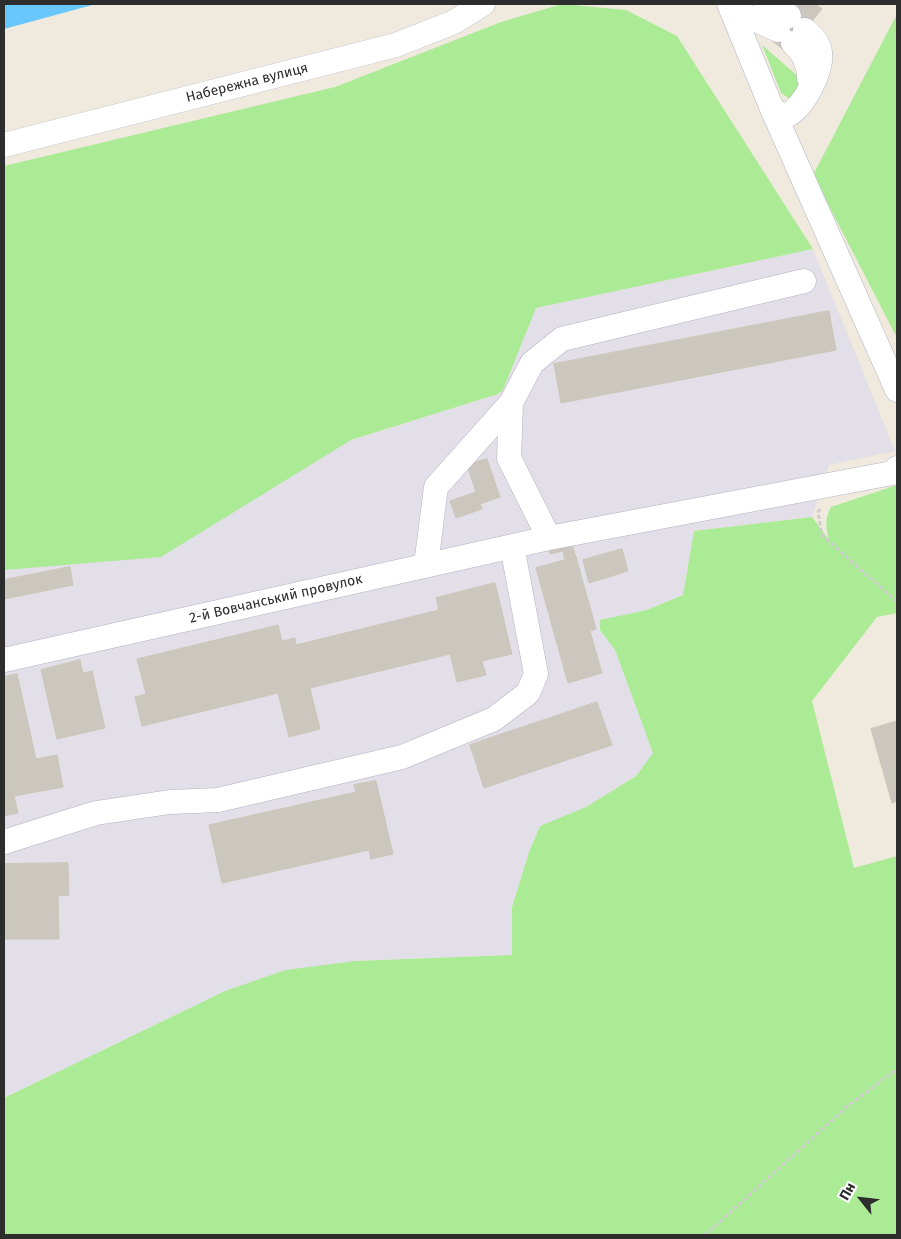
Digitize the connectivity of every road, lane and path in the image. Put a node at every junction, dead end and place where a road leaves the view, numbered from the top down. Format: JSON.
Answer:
{"nodes":[{"id":1,"x":483,"y":4,"type":"edge"},
{"id":2,"x":766,"y":4,"type":"edge"},
{"id":3,"x":731,"y":7,"type":"edge"},
{"id":4,"x":791,"y":29,"type":"junction"},
{"id":5,"x":773,"y":111,"type":"junction"},
{"id":6,"x":4,"y":145,"type":"edge"},
{"id":7,"x":804,"y":281,"type":"dead end"},
{"id":8,"x":897,"y":390,"type":"edge"},
{"id":9,"x":511,"y":403,"type":"junction"},
{"id":10,"x":896,"y":471,"type":"edge"},
{"id":11,"x":841,"y":483,"type":"junction"},
{"id":12,"x":549,"y":538,"type":"junction"},
{"id":13,"x":512,"y":546,"type":"junction"},
{"id":14,"x":426,"y":565,"type":"junction"},
{"id":15,"x":897,"y":602,"type":"edge"},
{"id":16,"x":4,"y":660,"type":"edge"},
{"id":17,"x":4,"y":842,"type":"edge"},
{"id":18,"x":897,"y":1069,"type":"edge"},
{"id":19,"x":705,"y":1235,"type":"edge"}],
"edges":[{"from":1,"to":6,"type":"street","name":"Набережна вулиця"},
{"from":2,"to":4,"type":"street"},
{"from":3,"to":4,"type":"street"},
{"from":3,"to":5,"type":"street"},
{"from":4,"to":5,"type":"street"},
{"from":5,"to":8,"type":"street"},
{"from":7,"to":9,"type":"street"},
{"from":9,"to":12,"type":"street"},
{"from":9,"to":14,"type":"street"},
{"from":10,"to":11,"type":"street","name":"2-й Вовчанський провулок"},
{"from":11,"to":12,"type":"street","name":"2-й Вовчанський провулок"},
{"from":11,"to":15,"type":"path"},
{"from":12,"to":13,"type":"street","name":"2-й Вовчанський провулок"},
{"from":13,"to":14,"type":"street","name":"2-й Вовчанський провулок"},
{"from":13,"to":17,"type":"street"},
{"from":14,"to":16,"type":"street","name":"2-й Вовчанський провулок"},
{"from":18,"to":19,"type":"path"}]}
